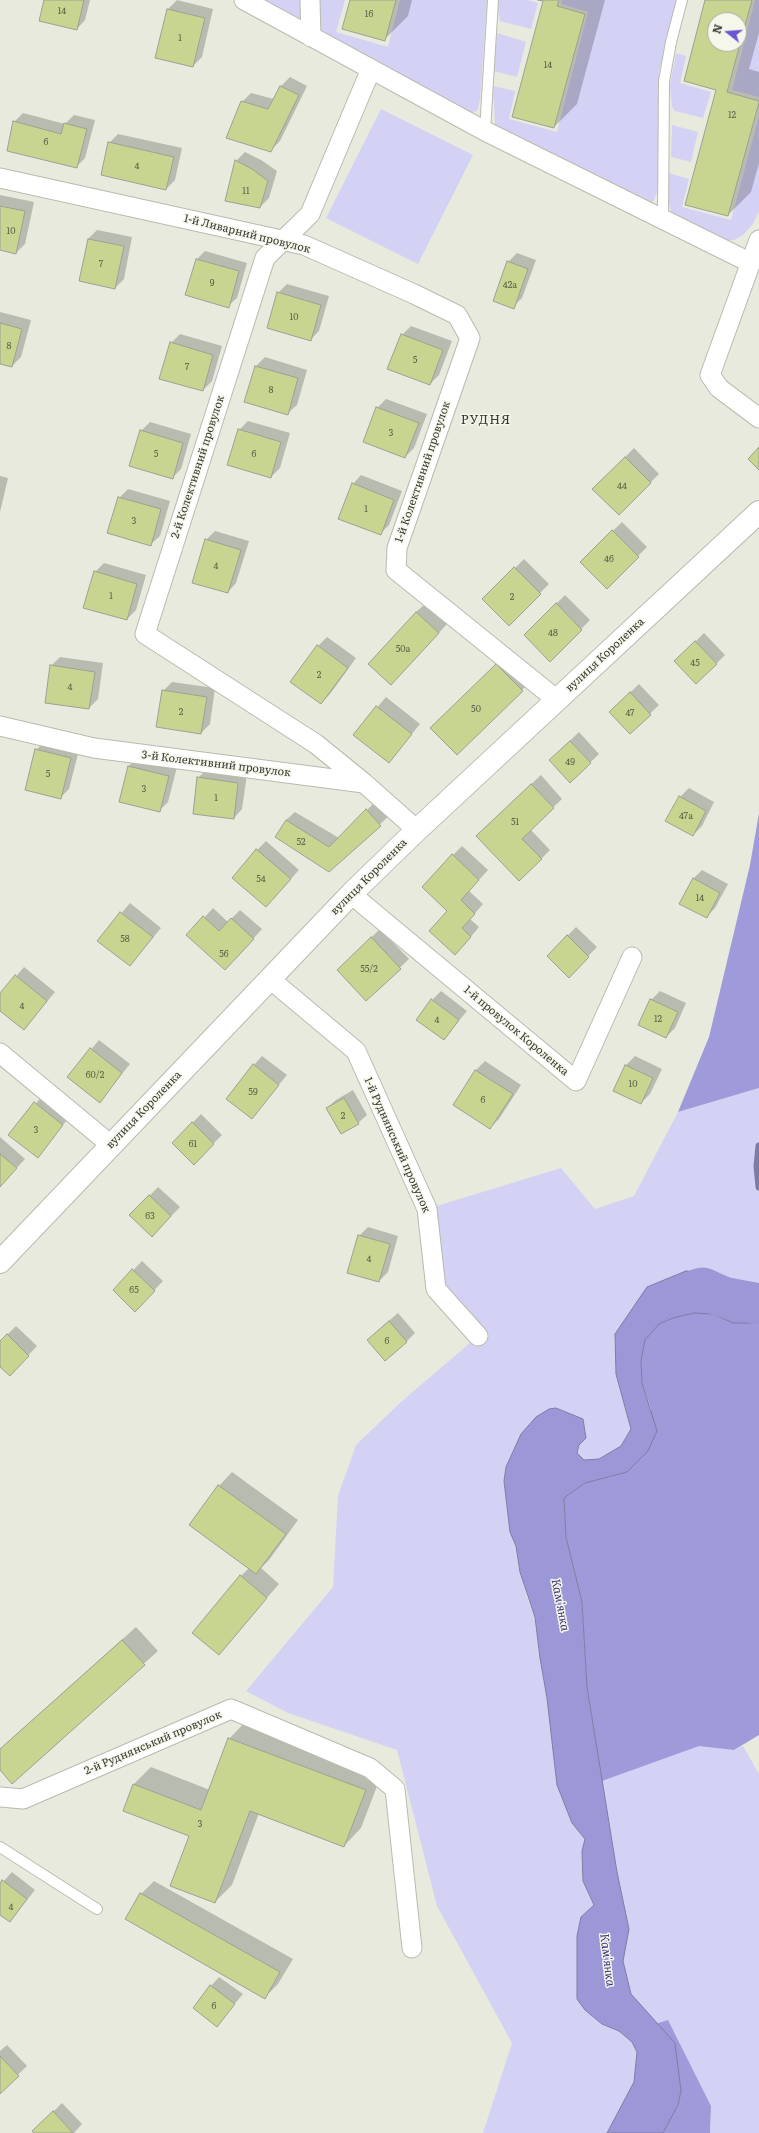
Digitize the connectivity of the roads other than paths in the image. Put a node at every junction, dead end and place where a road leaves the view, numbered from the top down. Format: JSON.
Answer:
{"nodes":[{"id":1,"x":244,"y":0,"type":"edge"},
{"id":2,"x":310,"y":0,"type":"edge"},
{"id":3,"x":493,"y":0,"type":"edge"},
{"id":4,"x":682,"y":0,"type":"edge"},
{"id":5,"x":311,"y":36,"type":"junction"},
{"id":6,"x":371,"y":69,"type":"junction"},
{"id":7,"x":485,"y":130,"type":"junction"},
{"id":8,"x":0,"y":178,"type":"edge"},
{"id":9,"x":662,"y":218,"type":"junction"},
{"id":10,"x":283,"y":240,"type":"junction"},
{"id":11,"x":759,"y":240,"type":"edge"},
{"id":12,"x":751,"y":263,"type":"junction"},
{"id":13,"x":470,"y":338,"type":"joint"},
{"id":14,"x":759,"y":418,"type":"edge"},
{"id":15,"x":759,"y":512,"type":"edge"},
{"id":16,"x":556,"y":700,"type":"junction"},
{"id":17,"x":0,"y":726,"type":"edge"},
{"id":18,"x":364,"y":783,"type":"junction"},
{"id":19,"x":417,"y":830,"type":"junction"},
{"id":20,"x":351,"y":894,"type":"junction"},
{"id":21,"x":632,"y":958,"type":"dead end"},
{"id":22,"x":270,"y":979,"type":"junction"},
{"id":23,"x":0,"y":1053,"type":"edge"},
{"id":24,"x":111,"y":1145,"type":"junction"},
{"id":25,"x":0,"y":1262,"type":"edge"},
{"id":26,"x":478,"y":1336,"type":"dead end"},
{"id":27,"x":0,"y":1797,"type":"edge"},
{"id":28,"x":0,"y":1847,"type":"edge"},
{"id":29,"x":97,"y":1909,"type":"dead end"},
{"id":30,"x":412,"y":1948,"type":"dead end"}],
"edges":[{"from":1,"to":5,"type":"street"},
{"from":2,"to":5,"type":"street"},
{"from":3,"to":7,"type":"lane"},
{"from":4,"to":9,"type":"lane"},
{"from":5,"to":6,"type":"street"},
{"from":6,"to":7,"type":"street"},
{"from":6,"to":10,"type":"street","name":"2-й Колективний провулок"},
{"from":7,"to":9,"type":"street"},
{"from":8,"to":10,"type":"street","name":"1-й Ливарний провулок"},
{"from":9,"to":12,"type":"street"},
{"from":10,"to":13,"type":"street","name":"1-й Ливарний провулок"},
{"from":10,"to":18,"type":"street","name":"2-й Колективний провулок"},
{"from":11,"to":12,"type":"street"},
{"from":12,"to":14,"type":"street"},
{"from":13,"to":16,"type":"street","name":"1-й Колективний провулок"},
{"from":15,"to":16,"type":"street","name":"вулиця Короленка"},
{"from":16,"to":19,"type":"street","name":"вулиця Короленка"},
{"from":17,"to":18,"type":"street","name":"3-й Колективний провулок"},
{"from":18,"to":19,"type":"street"},
{"from":19,"to":20,"type":"street","name":"вулиця Короленка"},
{"from":20,"to":21,"type":"street","name":"1-й провулок Короленка"},
{"from":20,"to":22,"type":"street","name":"вулиця Короленка"},
{"from":22,"to":24,"type":"street","name":"вулиця Короленка"},
{"from":22,"to":26,"type":"street","name":"1-й Руднянський провулок"},
{"from":23,"to":24,"type":"street"},
{"from":24,"to":25,"type":"street","name":"вулиця Короленка"},
{"from":27,"to":30,"type":"street","name":"2-й Руднянський провулок"},
{"from":28,"to":29,"type":"lane"}]}
